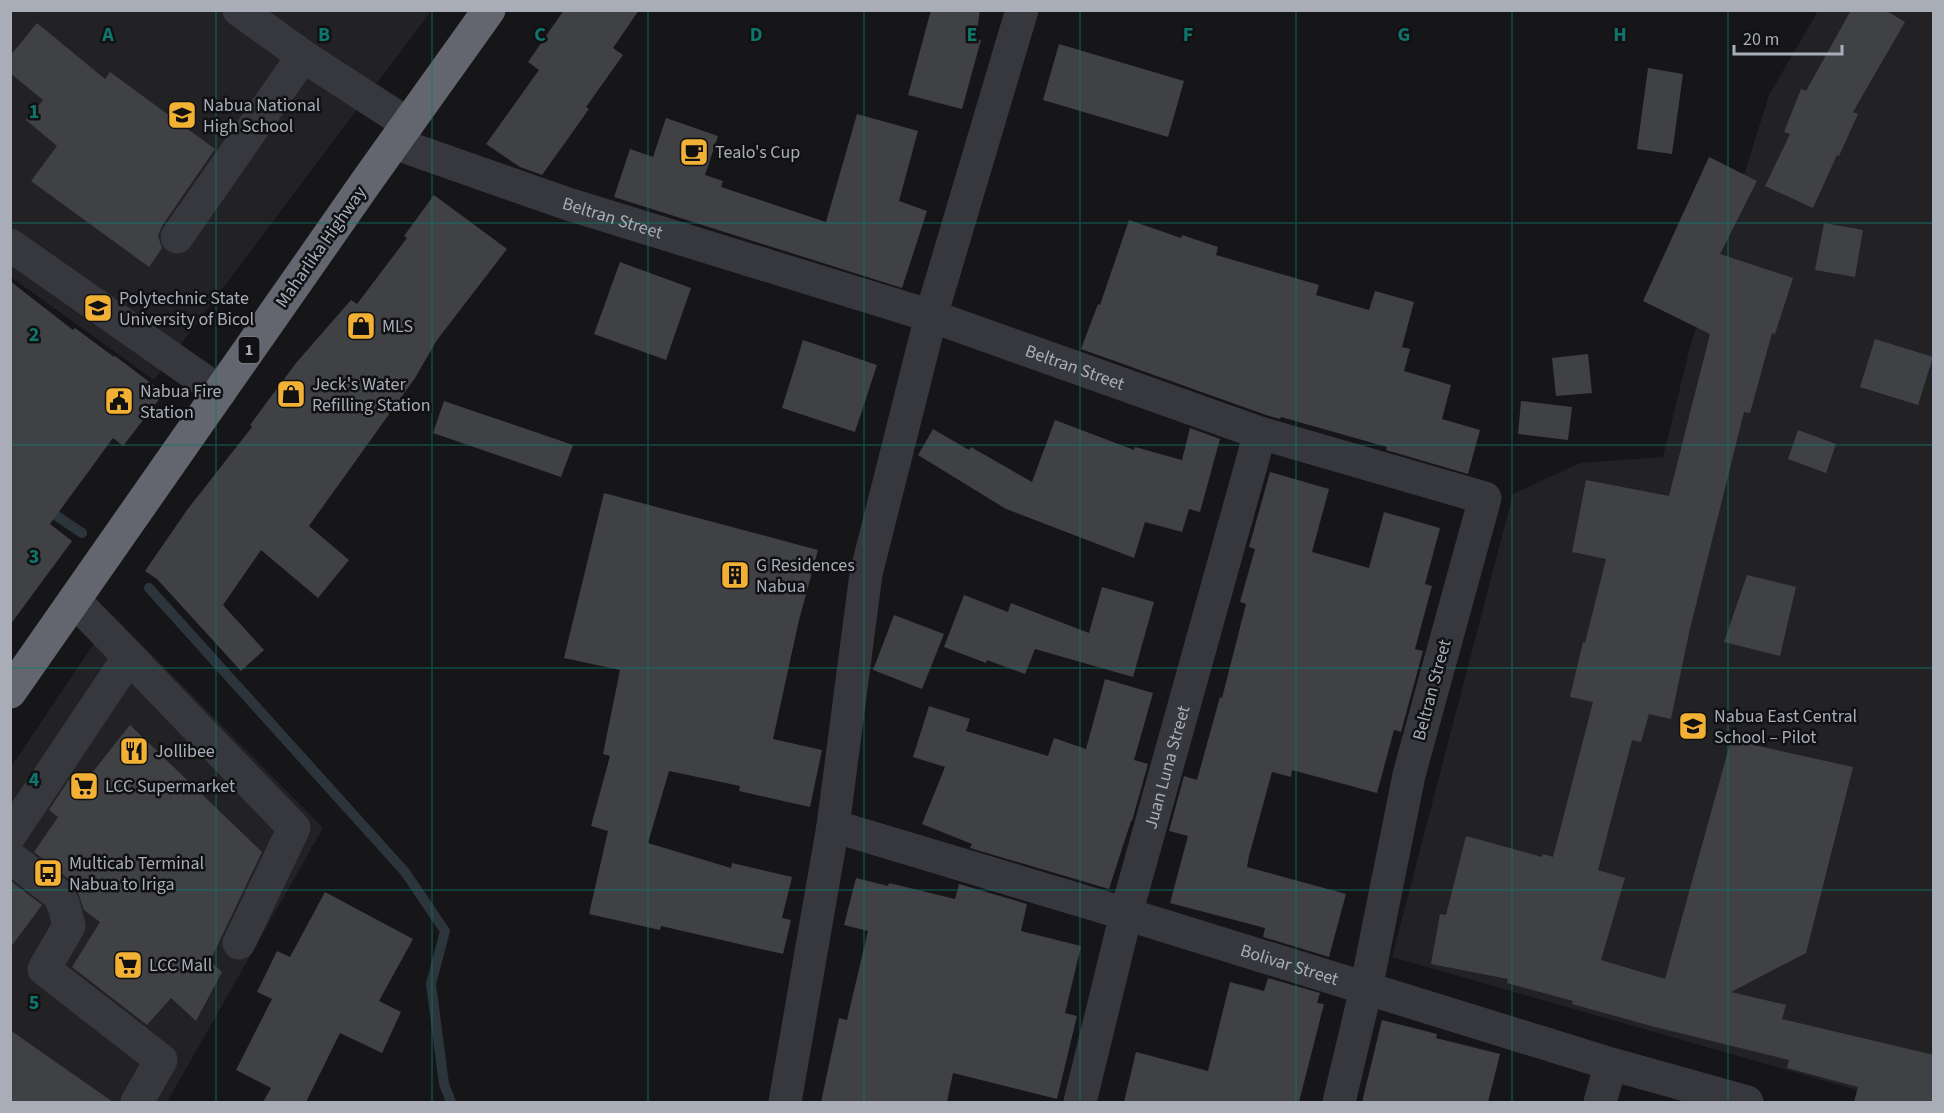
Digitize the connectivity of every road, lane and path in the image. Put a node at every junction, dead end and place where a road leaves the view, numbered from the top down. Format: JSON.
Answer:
{"nodes":[{"id":1,"x":239,"y":10,"type":"edge"},
{"id":2,"x":489,"y":10,"type":"edge"},
{"id":3,"x":1022,"y":10,"type":"edge"},
{"id":4,"x":303,"y":56,"type":"junction"},
{"id":5,"x":401,"y":134,"type":"junction"},
{"id":6,"x":177,"y":237,"type":"dead end"},
{"id":7,"x":10,"y":244,"type":"edge"},
{"id":8,"x":931,"y":316,"type":"junction"},
{"id":9,"x":220,"y":392,"type":"junction"},
{"id":10,"x":1260,"y":433,"type":"junction"},
{"id":11,"x":74,"y":600,"type":"junction"},
{"id":12,"x":129,"y":657,"type":"junction"},
{"id":13,"x":10,"y":692,"type":"edge"},
{"id":14,"x":833,"y":826,"type":"junction"},
{"id":15,"x":10,"y":835,"type":"edge"},
{"id":16,"x":10,"y":857,"type":"edge"},
{"id":17,"x":1126,"y":914,"type":"junction"},
{"id":18,"x":238,"y":943,"type":"dead end"},
{"id":19,"x":1366,"y":989,"type":"junction"},
{"id":20,"x":1611,"y":1064,"type":"junction"},
{"id":21,"x":137,"y":1102,"type":"edge"},
{"id":22,"x":785,"y":1102,"type":"edge"},
{"id":23,"x":1080,"y":1102,"type":"edge"},
{"id":24,"x":1339,"y":1102,"type":"edge"},
{"id":25,"x":1599,"y":1102,"type":"edge"},
{"id":26,"x":1747,"y":1102,"type":"edge"}],
"edges":[{"from":1,"to":4,"type":"street","name":"Beltran Street"},
{"from":2,"to":5,"type":"highway","name":"Maharlika Highway","number":"1"},
{"from":3,"to":8,"type":"street"},
{"from":4,"to":5,"type":"street","name":"Beltran Street"},
{"from":4,"to":6,"type":"street"},
{"from":5,"to":8,"type":"street","name":"Beltran Street"},
{"from":5,"to":9,"type":"highway","name":"Maharlika Highway","number":"1"},
{"from":7,"to":9,"type":"street"},
{"from":8,"to":10,"type":"street","name":"Beltran Street"},
{"from":8,"to":14,"type":"street"},
{"from":9,"to":11,"type":"highway","name":"Maharlika Highway","number":"1"},
{"from":10,"to":17,"type":"street","name":"Juan Luna Street"},
{"from":10,"to":19,"type":"street","name":"Beltran Street"},
{"from":11,"to":12,"type":"street"},
{"from":11,"to":13,"type":"highway","name":"Maharlika Highway","number":"1"},
{"from":12,"to":15,"type":"street"},
{"from":12,"to":18,"type":"street"},
{"from":14,"to":17,"type":"street","name":"Bolivar Street"},
{"from":14,"to":22,"type":"street"},
{"from":16,"to":21,"type":"street"},
{"from":17,"to":19,"type":"street","name":"Bolivar Street"},
{"from":17,"to":23,"type":"street","name":"Juan Luna Street"},
{"from":19,"to":20,"type":"street","name":"Bolivar Street"},
{"from":19,"to":24,"type":"street"},
{"from":20,"to":25,"type":"street"},
{"from":20,"to":26,"type":"street","name":"Bolivar Street"}]}
